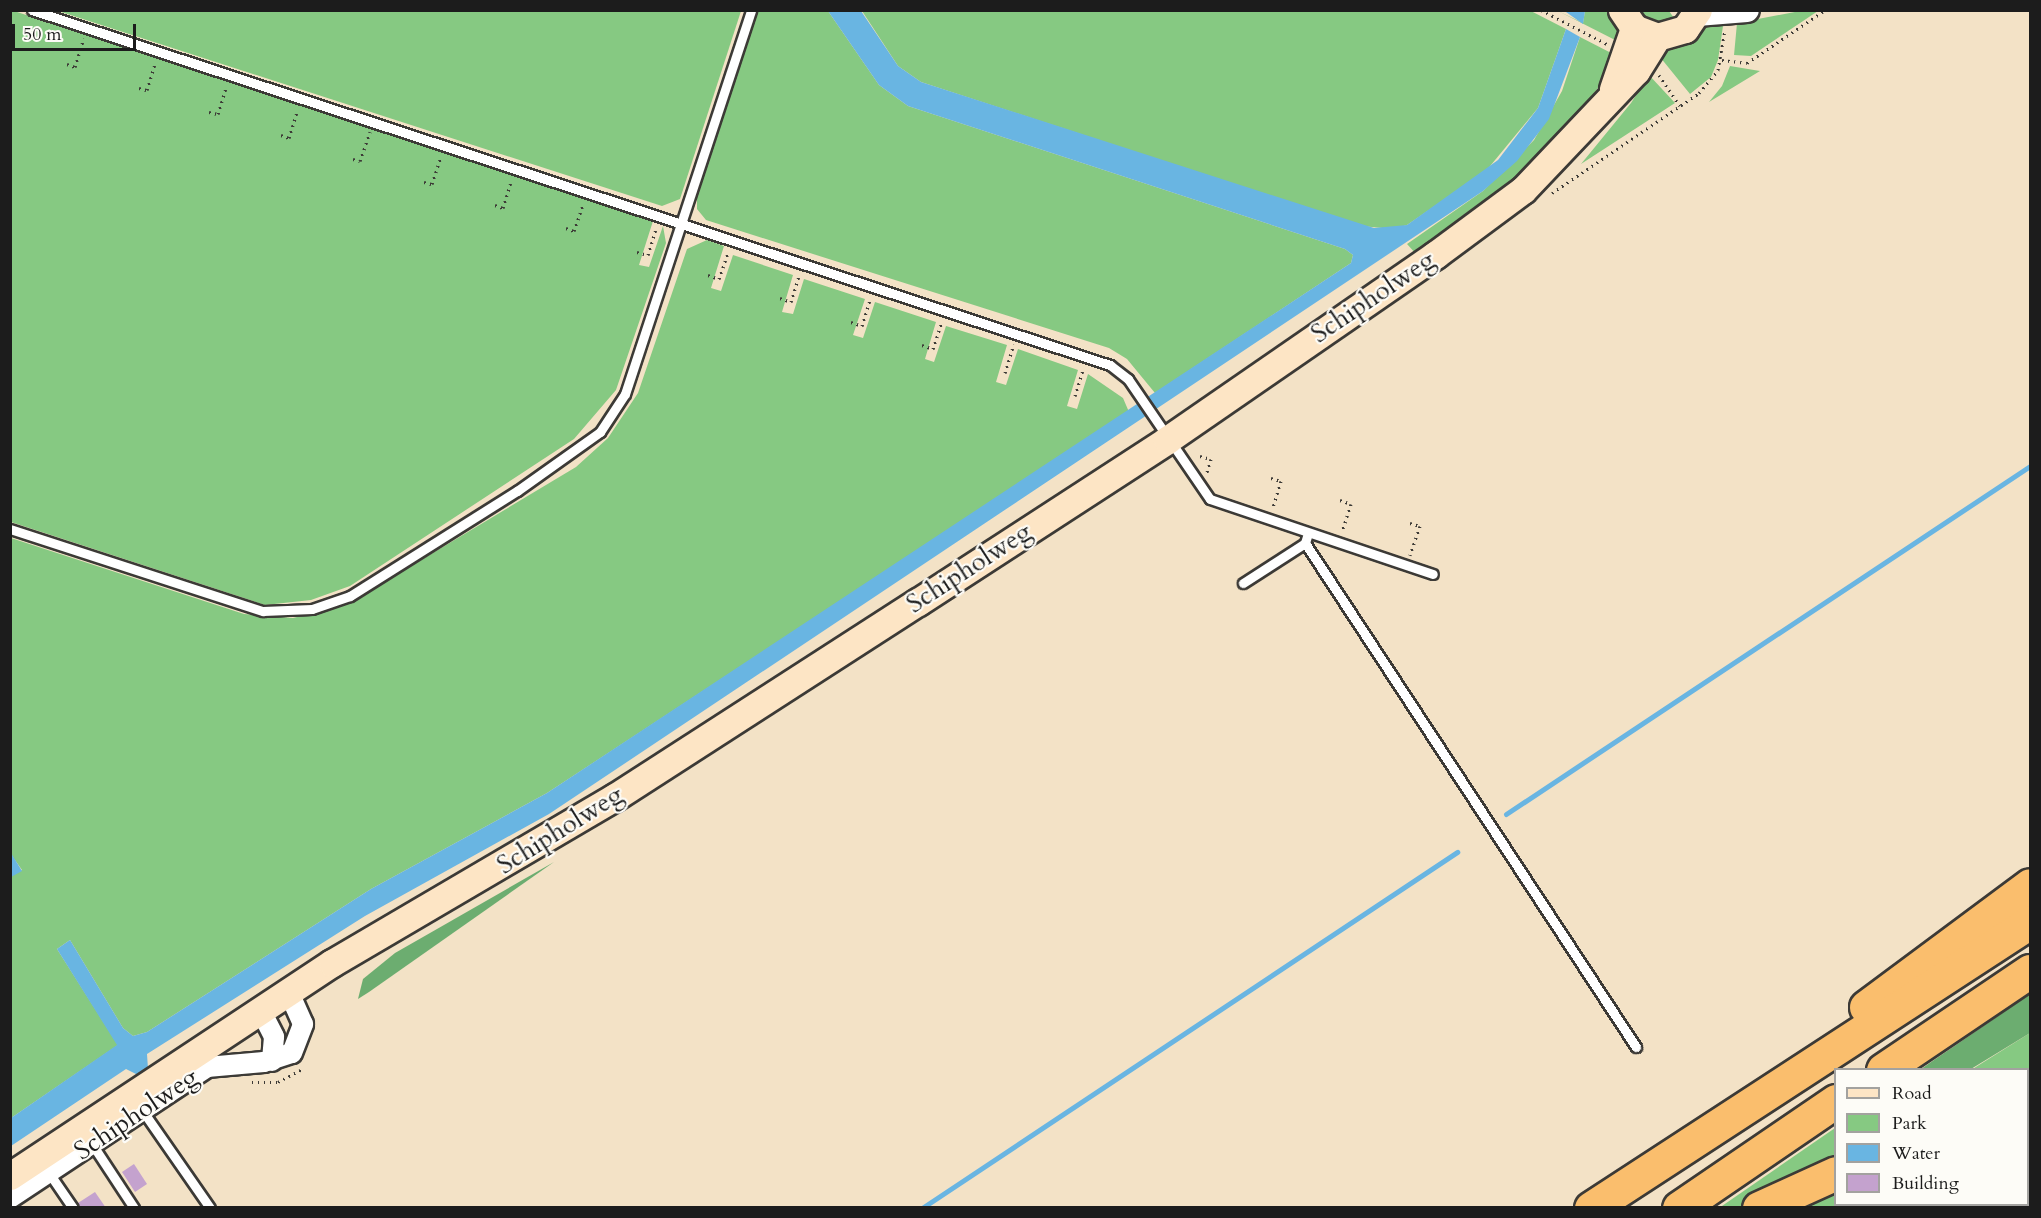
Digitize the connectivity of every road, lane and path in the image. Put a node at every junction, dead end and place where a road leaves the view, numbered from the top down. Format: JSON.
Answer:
{"nodes":[{"id":1,"x":32,"y":10,"type":"edge"},
{"id":2,"x":751,"y":10,"type":"edge"},
{"id":3,"x":1541,"y":10,"type":"edge"},
{"id":4,"x":1825,"y":10,"type":"edge"},
{"id":5,"x":1697,"y":12,"type":"edge"},
{"id":6,"x":1737,"y":12,"type":"edge"},
{"id":7,"x":1638,"y":25,"type":"edge"},
{"id":8,"x":87,"y":28,"type":"junction"},
{"id":9,"x":1587,"y":34,"type":"dead end"},
{"id":10,"x":159,"y":51,"type":"junction"},
{"id":11,"x":1722,"y":60,"type":"junction"},
{"id":12,"x":67,"y":64,"type":"dead end"},
{"id":13,"x":230,"y":74,"type":"junction"},
{"id":14,"x":139,"y":88,"type":"dead end"},
{"id":15,"x":302,"y":98,"type":"junction"},
{"id":16,"x":1680,"y":106,"type":"dead end"},
{"id":17,"x":210,"y":112,"type":"dead end"},
{"id":18,"x":373,"y":122,"type":"junction"},
{"id":19,"x":281,"y":135,"type":"dead end"},
{"id":20,"x":444,"y":145,"type":"junction"},
{"id":21,"x":353,"y":159,"type":"dead end"},
{"id":22,"x":516,"y":168,"type":"junction"},
{"id":23,"x":424,"y":182,"type":"dead end"},
{"id":24,"x":587,"y":192,"type":"junction"},
{"id":25,"x":495,"y":205,"type":"dead end"},
{"id":26,"x":660,"y":216,"type":"junction"},
{"id":27,"x":683,"y":224,"type":"junction"},
{"id":28,"x":566,"y":228,"type":"dead end"},
{"id":29,"x":732,"y":239,"type":"junction"},
{"id":30,"x":637,"y":252,"type":"dead end"},
{"id":31,"x":803,"y":263,"type":"junction"},
{"id":32,"x":708,"y":275,"type":"dead end"},
{"id":33,"x":874,"y":286,"type":"junction"},
{"id":34,"x":780,"y":298,"type":"dead end"},
{"id":35,"x":945,"y":310,"type":"junction"},
{"id":36,"x":851,"y":322,"type":"dead end"},
{"id":37,"x":1017,"y":334,"type":"junction"},
{"id":38,"x":922,"y":345,"type":"dead end"},
{"id":39,"x":1088,"y":357,"type":"junction"},
{"id":40,"x":1005,"y":373,"type":"dead end"},
{"id":41,"x":1075,"y":396,"type":"dead end"},
{"id":42,"x":1159,"y":429,"type":"junction"},
{"id":43,"x":1271,"y":478,"type":"dead end"},
{"id":44,"x":1340,"y":500,"type":"dead end"},
{"id":45,"x":1268,"y":520,"type":"junction"},
{"id":46,"x":1410,"y":523,"type":"dead end"},
{"id":47,"x":10,"y":529,"type":"edge"},
{"id":48,"x":1307,"y":538,"type":"junction"},
{"id":49,"x":1338,"y":543,"type":"junction"},
{"id":50,"x":1407,"y":566,"type":"junction"},
{"id":51,"x":1433,"y":574,"type":"dead end"},
{"id":52,"x":1243,"y":584,"type":"dead end"},
{"id":53,"x":2031,"y":885,"type":"edge"},
{"id":54,"x":2031,"y":922,"type":"edge"},
{"id":55,"x":2031,"y":971,"type":"edge"},
{"id":56,"x":288,"y":991,"type":"junction"},
{"id":57,"x":260,"y":1009,"type":"junction"},
{"id":58,"x":1636,"y":1047,"type":"dead end"},
{"id":59,"x":272,"y":1061,"type":"junction"},
{"id":60,"x":1886,"y":1068,"type":"edge"},
{"id":61,"x":155,"y":1093,"type":"junction"},
{"id":62,"x":1834,"y":1102,"type":"edge"},
{"id":63,"x":1725,"y":1117,"type":"junction"},
{"id":64,"x":92,"y":1144,"type":"junction"},
{"id":65,"x":49,"y":1173,"type":"junction"},
{"id":66,"x":1834,"y":1174,"type":"edge"},
{"id":67,"x":10,"y":1176,"type":"edge"},
{"id":68,"x":10,"y":1198,"type":"edge"},
{"id":69,"x":73,"y":1208,"type":"edge"},
{"id":70,"x":134,"y":1208,"type":"edge"},
{"id":71,"x":210,"y":1208,"type":"edge"},
{"id":72,"x":1591,"y":1208,"type":"edge"},
{"id":73,"x":1679,"y":1208,"type":"edge"},
{"id":74,"x":1759,"y":1208,"type":"edge"}],
"edges":[{"from":1,"to":8,"type":"lane"},
{"from":2,"to":27,"type":"lane"},
{"from":3,"to":9,"type":"path"},
{"from":4,"to":11,"type":"path"},
{"from":5,"to":6,"type":"street"},
{"from":5,"to":7,"type":"main road"},
{"from":6,"to":11,"type":"path"},
{"from":7,"to":42,"type":"main road","name":"Schipholweg"},
{"from":8,"to":10,"type":"lane"},
{"from":8,"to":12,"type":"path"},
{"from":10,"to":13,"type":"lane"},
{"from":10,"to":14,"type":"path"},
{"from":11,"to":16,"type":"path"},
{"from":13,"to":15,"type":"lane"},
{"from":13,"to":17,"type":"path"},
{"from":15,"to":18,"type":"lane"},
{"from":15,"to":19,"type":"path"},
{"from":18,"to":20,"type":"lane"},
{"from":18,"to":21,"type":"path"},
{"from":20,"to":22,"type":"lane"},
{"from":20,"to":23,"type":"path"},
{"from":22,"to":24,"type":"lane"},
{"from":22,"to":25,"type":"path"},
{"from":24,"to":26,"type":"lane"},
{"from":24,"to":28,"type":"path"},
{"from":26,"to":27,"type":"lane"},
{"from":26,"to":30,"type":"path"},
{"from":27,"to":29,"type":"lane"},
{"from":27,"to":47,"type":"lane"},
{"from":29,"to":31,"type":"lane"},
{"from":29,"to":32,"type":"path"},
{"from":31,"to":33,"type":"lane"},
{"from":31,"to":34,"type":"path"},
{"from":33,"to":35,"type":"lane"},
{"from":33,"to":36,"type":"path"},
{"from":35,"to":37,"type":"lane"},
{"from":35,"to":38,"type":"path"},
{"from":37,"to":39,"type":"lane"},
{"from":37,"to":40,"type":"path"},
{"from":39,"to":41,"type":"path"},
{"from":39,"to":42,"type":"lane"},
{"from":42,"to":45,"type":"lane"},
{"from":42,"to":56,"type":"main road","name":"Schipholweg"},
{"from":43,"to":45,"type":"path"},
{"from":44,"to":49,"type":"path"},
{"from":45,"to":48,"type":"lane"},
{"from":46,"to":50,"type":"path"},
{"from":48,"to":49,"type":"lane"},
{"from":48,"to":52,"type":"lane"},
{"from":48,"to":58,"type":"lane"},
{"from":49,"to":50,"type":"lane"},
{"from":50,"to":51,"type":"lane"},
{"from":53,"to":63,"type":"highway"},
{"from":54,"to":63,"type":"highway"},
{"from":55,"to":60,"type":"highway"},
{"from":56,"to":57,"type":"main road","name":"Schipholweg"},
{"from":56,"to":59,"type":"street"},
{"from":57,"to":59,"type":"street"},
{"from":57,"to":61,"type":"main road","name":"Schipholweg"},
{"from":59,"to":61,"type":"street","name":"Schipholweg"},
{"from":61,"to":64,"type":"street","name":"Schipholweg"},
{"from":61,"to":67,"type":"main road","name":"Schipholweg"},
{"from":61,"to":71,"type":"lane"},
{"from":62,"to":73,"type":"highway"},
{"from":63,"to":72,"type":"highway"},
{"from":64,"to":65,"type":"street","name":"Schipholweg"},
{"from":64,"to":70,"type":"lane"},
{"from":65,"to":68,"type":"street","name":"Schipholweg"},
{"from":65,"to":69,"type":"lane"},
{"from":66,"to":74,"type":"highway"}]}
